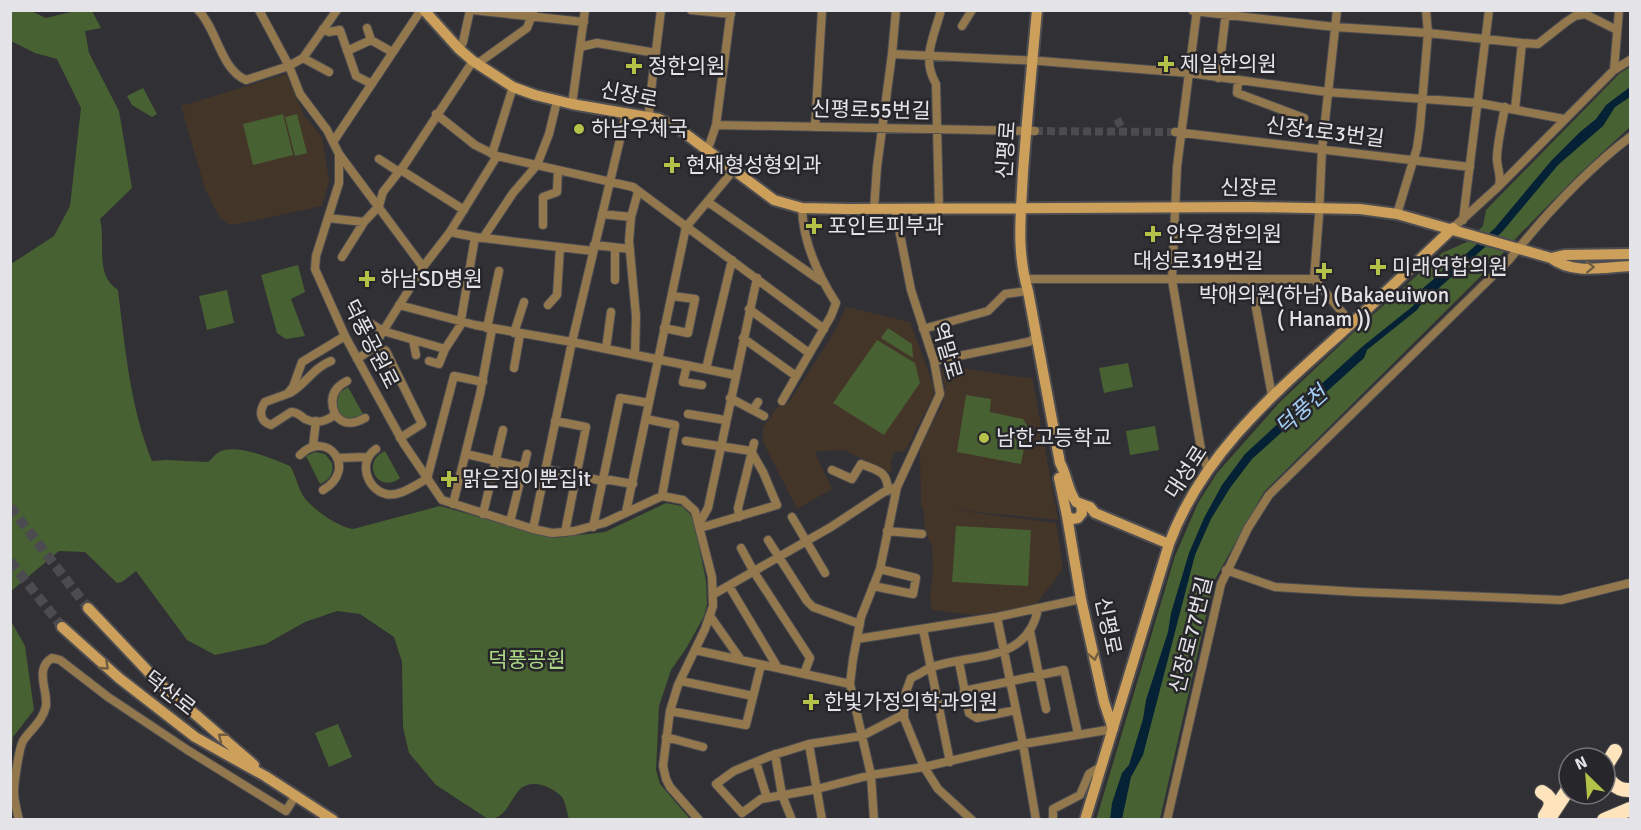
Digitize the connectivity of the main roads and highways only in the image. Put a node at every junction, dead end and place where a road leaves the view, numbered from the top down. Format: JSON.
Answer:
{"nodes":[{"id":1,"x":1542,"y":792,"type":"dead end"},
{"id":2,"x":1557,"y":806,"type":"edge"},
{"id":3,"x":1630,"y":809,"type":"edge"},
{"id":4,"x":1542,"y":819,"type":"edge"},
{"id":5,"x":1548,"y":819,"type":"edge"},
{"id":6,"x":1604,"y":819,"type":"edge"}],
"edges":[{"from":1,"to":4,"type":"highway"},
{"from":2,"to":5,"type":"highway"},
{"from":3,"to":6,"type":"highway"}]}
